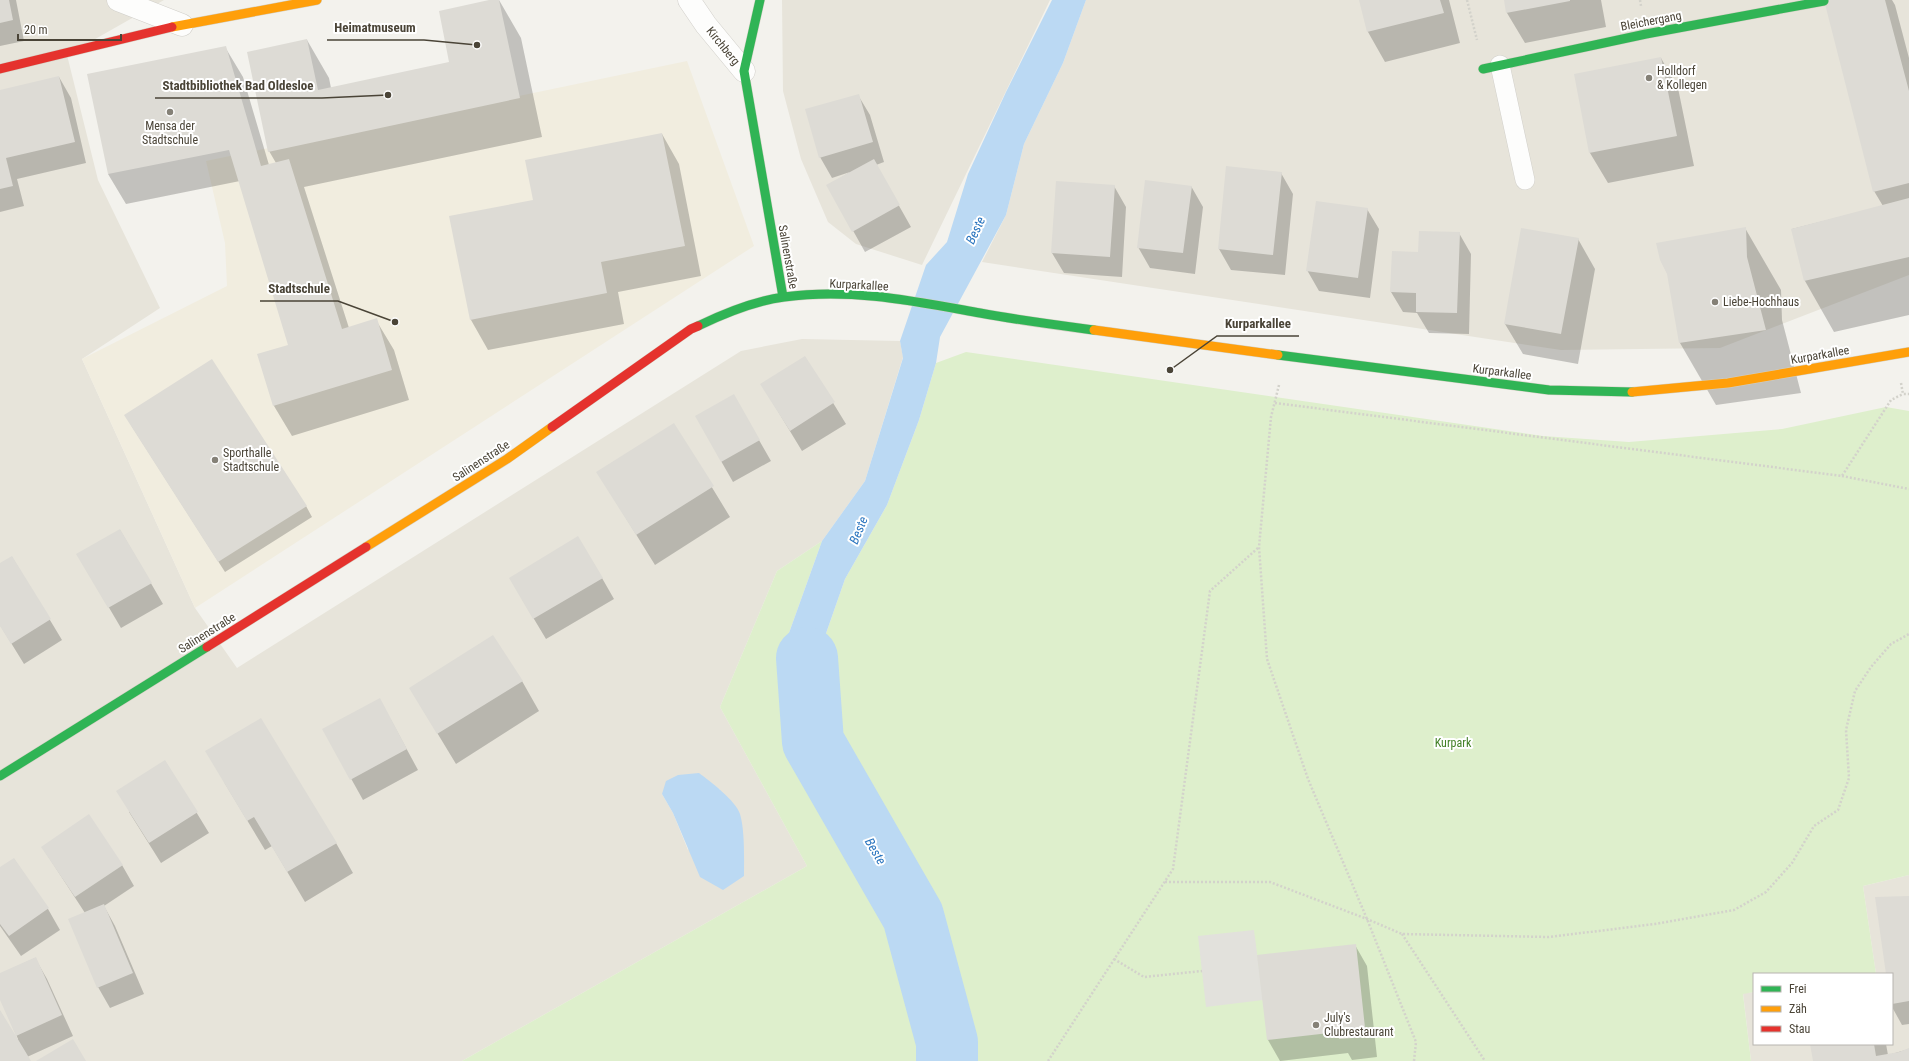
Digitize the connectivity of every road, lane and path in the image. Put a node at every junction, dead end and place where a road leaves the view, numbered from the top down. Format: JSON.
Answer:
{"nodes":[{"id":1,"x":118,"y":0,"type":"edge"},
{"id":2,"x":317,"y":0,"type":"edge"},
{"id":3,"x":689,"y":0,"type":"edge"},
{"id":4,"x":760,"y":0,"type":"edge"},
{"id":5,"x":1467,"y":0,"type":"edge"},
{"id":6,"x":1824,"y":1,"type":"edge"},
{"id":7,"x":182,"y":25,"type":"junction"},
{"id":8,"x":1492,"y":67,"type":"junction"},
{"id":9,"x":0,"y":69,"type":"edge"},
{"id":10,"x":744,"y":71,"type":"junction"},
{"id":11,"x":1525,"y":180,"type":"dead end"},
{"id":12,"x":783,"y":297,"type":"junction"},
{"id":13,"x":1909,"y":352,"type":"edge"},
{"id":14,"x":1285,"y":356,"type":"junction"},
{"id":15,"x":1903,"y":394,"type":"dead end"},
{"id":16,"x":1274,"y":403,"type":"junction"},
{"id":17,"x":1842,"y":476,"type":"junction"},
{"id":18,"x":1909,"y":489,"type":"edge"},
{"id":19,"x":1259,"y":546,"type":"junction"},
{"id":20,"x":1909,"y":634,"type":"edge"},
{"id":21,"x":0,"y":776,"type":"edge"},
{"id":22,"x":1165,"y":882,"type":"junction"},
{"id":23,"x":1367,"y":919,"type":"junction"},
{"id":24,"x":1402,"y":934,"type":"junction"},
{"id":25,"x":1114,"y":959,"type":"junction"},
{"id":26,"x":1202,"y":971,"type":"dead end"},
{"id":27,"x":1048,"y":1061,"type":"edge"},
{"id":28,"x":1414,"y":1061,"type":"edge"},
{"id":29,"x":1485,"y":1061,"type":"edge"}],
"edges":[{"from":1,"to":7,"type":"street"},
{"from":2,"to":7,"type":"street"},
{"from":3,"to":10,"type":"street","name":"Kirchberg"},
{"from":4,"to":10,"type":"street","name":"Kirchberg"},
{"from":5,"to":8,"type":"path"},
{"from":6,"to":8,"type":"street","name":"Bleichergang"},
{"from":7,"to":9,"type":"street"},
{"from":8,"to":11,"type":"lane"},
{"from":10,"to":12,"type":"street","name":"Salinenstraße"},
{"from":12,"to":14,"type":"street","name":"Kurparkallee"},
{"from":12,"to":21,"type":"street","name":"Salinenstraße"},
{"from":13,"to":14,"type":"street","name":"Kurparkallee"},
{"from":14,"to":16,"type":"path"},
{"from":15,"to":17,"type":"path"},
{"from":16,"to":17,"type":"path"},
{"from":16,"to":19,"type":"path"},
{"from":17,"to":18,"type":"path"},
{"from":19,"to":22,"type":"path"},
{"from":19,"to":23,"type":"path"},
{"from":20,"to":24,"type":"path"},
{"from":22,"to":23,"type":"path"},
{"from":22,"to":25,"type":"path"},
{"from":23,"to":24,"type":"path"},
{"from":23,"to":28,"type":"path"},
{"from":24,"to":29,"type":"path"},
{"from":25,"to":26,"type":"path"},
{"from":25,"to":27,"type":"path"}]}
